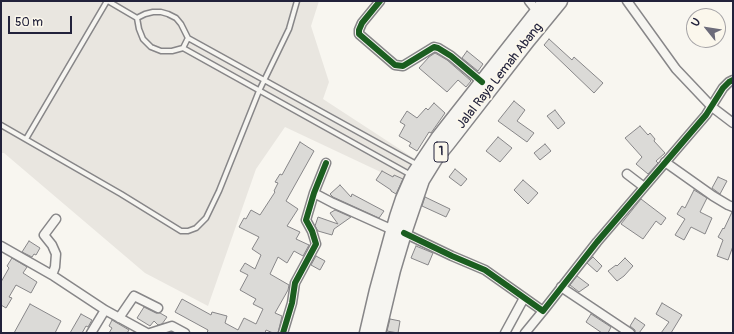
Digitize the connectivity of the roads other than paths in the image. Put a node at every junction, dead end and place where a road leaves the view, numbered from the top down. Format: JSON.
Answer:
{"nodes":[{"id":1,"x":108,"y":1,"type":"edge"},
{"id":2,"x":297,"y":1,"type":"edge"},
{"id":3,"x":380,"y":1,"type":"edge"},
{"id":4,"x":560,"y":1,"type":"edge"},
{"id":5,"x":627,"y":1,"type":"edge"},
{"id":6,"x":538,"y":4,"type":"edge"},
{"id":7,"x":137,"y":18,"type":"junction"},
{"id":8,"x":188,"y":38,"type":"junction"},
{"id":9,"x":183,"y":48,"type":"junction"},
{"id":10,"x":733,"y":80,"type":"edge"},
{"id":11,"x":265,"y":81,"type":"junction"},
{"id":12,"x":482,"y":82,"type":"junction"},
{"id":13,"x":260,"y":91,"type":"junction"},
{"id":14,"x":712,"y":107,"type":"junction"},
{"id":15,"x":733,"y":123,"type":"edge"},
{"id":16,"x":1,"y":125,"type":"edge"},
{"id":17,"x":26,"y":139,"type":"junction"},
{"id":18,"x":665,"y":162,"type":"junction"},
{"id":19,"x":326,"y":163,"type":"dead end"},
{"id":20,"x":421,"y":173,"type":"junction"},
{"id":21,"x":627,"y":174,"type":"dead end"},
{"id":22,"x":644,"y":188,"type":"junction"},
{"id":23,"x":314,"y":192,"type":"junction"},
{"id":24,"x":733,"y":207,"type":"edge"},
{"id":25,"x":56,"y":219,"type":"dead end"},
{"id":26,"x":399,"y":231,"type":"junction"},
{"id":27,"x":1,"y":246,"type":"edge"},
{"id":28,"x":52,"y":275,"type":"junction"},
{"id":29,"x":561,"y":287,"type":"junction"},
{"id":30,"x":524,"y":298,"type":"junction"},
{"id":31,"x":158,"y":308,"type":"dead end"},
{"id":32,"x":106,"y":310,"type":"junction"},
{"id":33,"x":543,"y":311,"type":"junction"},
{"id":34,"x":119,"y":318,"type":"junction"},
{"id":35,"x":91,"y":333,"type":"edge"},
{"id":36,"x":146,"y":333,"type":"edge"},
{"id":37,"x":185,"y":333,"type":"edge"},
{"id":38,"x":283,"y":333,"type":"edge"},
{"id":39,"x":367,"y":333,"type":"edge"},
{"id":40,"x":378,"y":333,"type":"edge"},
{"id":41,"x":505,"y":333,"type":"edge"},
{"id":42,"x":525,"y":333,"type":"edge"},
{"id":43,"x":630,"y":333,"type":"edge"}],
"edges":[{"from":1,"to":7,"type":"lane"},
{"from":1,"to":17,"type":"lane"},
{"from":2,"to":11,"type":"lane"},
{"from":3,"to":12,"type":"street"},
{"from":4,"to":20,"type":"highway","name":"Jalal Raya Lemah Abang","number":"1"},
{"from":5,"to":14,"type":"street"},
{"from":6,"to":12,"type":"highway","name":"Jalal Raya Lemah Abang","number":"1"},
{"from":7,"to":8,"type":"lane"},
{"from":7,"to":9,"type":"lane"},
{"from":8,"to":9,"type":"lane"},
{"from":8,"to":11,"type":"lane"},
{"from":9,"to":13,"type":"lane"},
{"from":10,"to":14,"type":"street"},
{"from":11,"to":13,"type":"lane"},
{"from":11,"to":20,"type":"lane"},
{"from":12,"to":20,"type":"highway","name":"Jalal Raya Lemah Abang","number":"1"},
{"from":13,"to":17,"type":"lane"},
{"from":13,"to":20,"type":"lane"},
{"from":14,"to":15,"type":"street"},
{"from":14,"to":18,"type":"street"},
{"from":16,"to":17,"type":"lane"},
{"from":18,"to":22,"type":"street"},
{"from":18,"to":24,"type":"street"},
{"from":19,"to":23,"type":"street"},
{"from":20,"to":26,"type":"highway","name":"Jalal Raya Lemah Abang","number":"1"},
{"from":21,"to":22,"type":"street"},
{"from":22,"to":29,"type":"street"},
{"from":23,"to":26,"type":"street"},
{"from":23,"to":38,"type":"street"},
{"from":25,"to":28,"type":"street"},
{"from":26,"to":30,"type":"street"},
{"from":26,"to":39,"type":"highway","name":"Jalal Raya Lemah Abang","number":"1"},
{"from":26,"to":40,"type":"highway","name":"Jalal Raya Lemah Abang","number":"1"},
{"from":27,"to":28,"type":"street"},
{"from":28,"to":32,"type":"street"},
{"from":29,"to":33,"type":"street"},
{"from":29,"to":43,"type":"street"},
{"from":30,"to":33,"type":"street"},
{"from":30,"to":41,"type":"street"},
{"from":31,"to":34,"type":"street"},
{"from":32,"to":34,"type":"street"},
{"from":32,"to":35,"type":"street"},
{"from":33,"to":42,"type":"street"},
{"from":34,"to":36,"type":"street"},
{"from":36,"to":37,"type":"street"}]}
